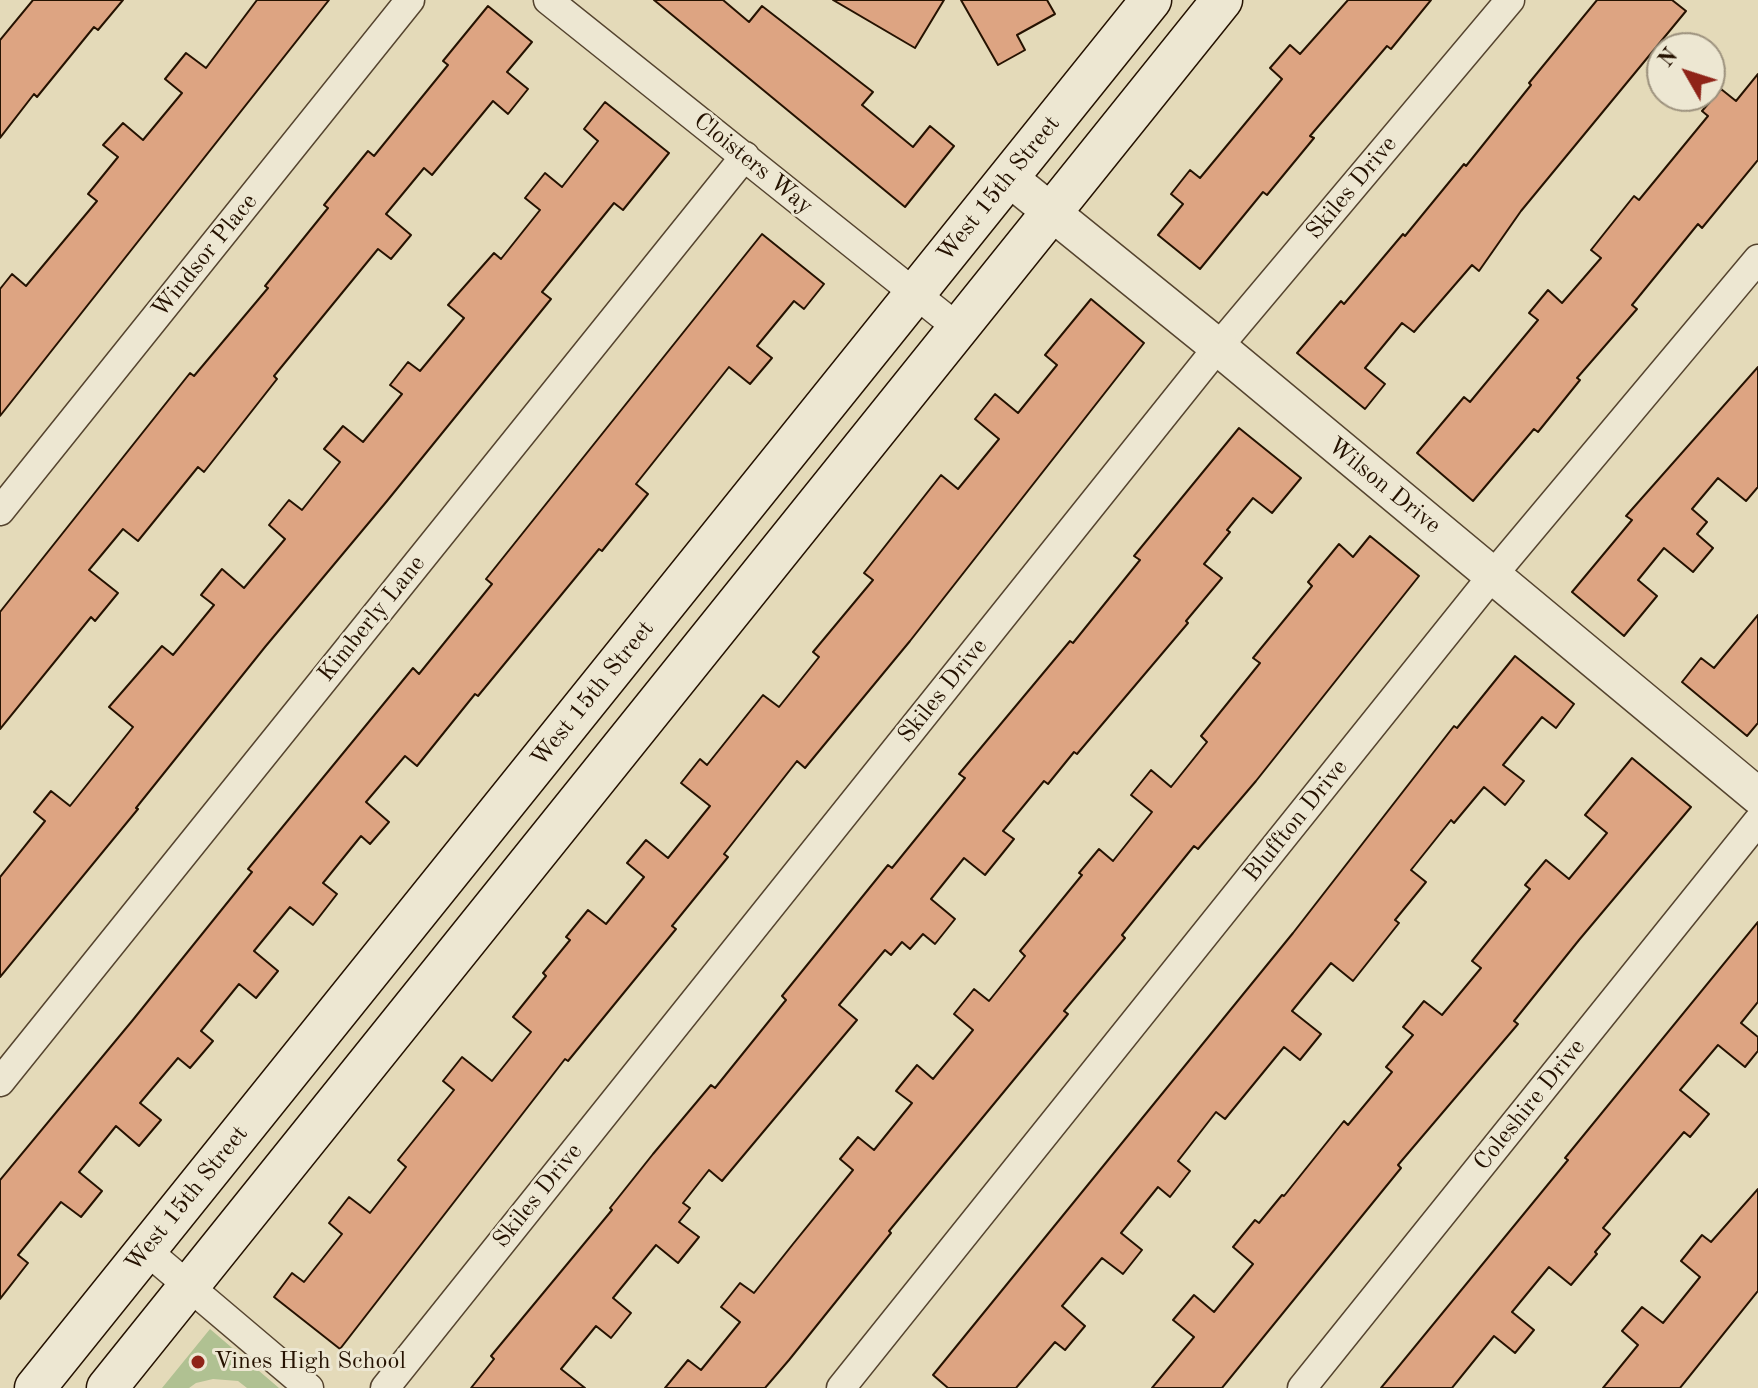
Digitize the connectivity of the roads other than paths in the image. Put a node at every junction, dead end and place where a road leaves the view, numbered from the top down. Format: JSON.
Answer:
{"nodes":[{"id":1,"x":410,"y":0,"type":"edge"},
{"id":2,"x":548,"y":0,"type":"edge"},
{"id":3,"x":1151,"y":0,"type":"edge"},
{"id":4,"x":1222,"y":0,"type":"edge"},
{"id":5,"x":1510,"y":0,"type":"edge"},
{"id":6,"x":745,"y":156,"type":"junction"},
{"id":7,"x":1008,"y":177,"type":"junction"},
{"id":8,"x":1052,"y":212,"type":"junction"},
{"id":9,"x":1758,"y":259,"type":"edge"},
{"id":10,"x":914,"y":293,"type":"junction"},
{"id":11,"x":958,"y":328,"type":"junction"},
{"id":12,"x":1218,"y":347,"type":"junction"},
{"id":13,"x":0,"y":511,"type":"edge"},
{"id":14,"x":1493,"y":575,"type":"junction"},
{"id":15,"x":1758,"y":796,"type":"edge"},
{"id":16,"x":1758,"y":821,"type":"edge"},
{"id":17,"x":0,"y":1082,"type":"edge"},
{"id":18,"x":146,"y":1250,"type":"junction"},
{"id":19,"x":189,"y":1287,"type":"junction"},
{"id":20,"x":35,"y":1388,"type":"edge"},
{"id":21,"x":107,"y":1388,"type":"edge"},
{"id":22,"x":309,"y":1388,"type":"edge"},
{"id":23,"x":385,"y":1388,"type":"edge"},
{"id":24,"x":841,"y":1388,"type":"edge"},
{"id":25,"x":1302,"y":1388,"type":"edge"}],
"edges":[{"from":1,"to":13,"type":"street","name":"Windsor Place"},
{"from":2,"to":6,"type":"street","name":"Cloisters Way"},
{"from":3,"to":7,"type":"main road","name":"West 15th Street"},
{"from":4,"to":8,"type":"main road"},
{"from":5,"to":12,"type":"street","name":"Skiles Drive"},
{"from":6,"to":10,"type":"street","name":"Cloisters Way"},
{"from":6,"to":17,"type":"street","name":"Kimberly Lane"},
{"from":7,"to":8,"type":"street","name":"Wilson Drive"},
{"from":7,"to":10,"type":"main road","name":"West 15th Street"},
{"from":8,"to":11,"type":"main road"},
{"from":8,"to":12,"type":"street","name":"Wilson Drive"},
{"from":9,"to":14,"type":"street","name":"Bluffton Drive"},
{"from":10,"to":11,"type":"street","name":"Cloisters Way"},
{"from":10,"to":18,"type":"main road","name":"West 15th Street"},
{"from":11,"to":19,"type":"main road"},
{"from":12,"to":14,"type":"street","name":"Wilson Drive"},
{"from":12,"to":23,"type":"street","name":"Skiles Drive"},
{"from":14,"to":15,"type":"street","name":"Wilson Drive"},
{"from":14,"to":24,"type":"street","name":"Bluffton Drive"},
{"from":16,"to":25,"type":"street","name":"Coleshire Drive"},
{"from":18,"to":19,"type":"street"},
{"from":18,"to":20,"type":"main road","name":"West 15th Street"},
{"from":19,"to":21,"type":"main road"},
{"from":19,"to":22,"type":"street"}]}
